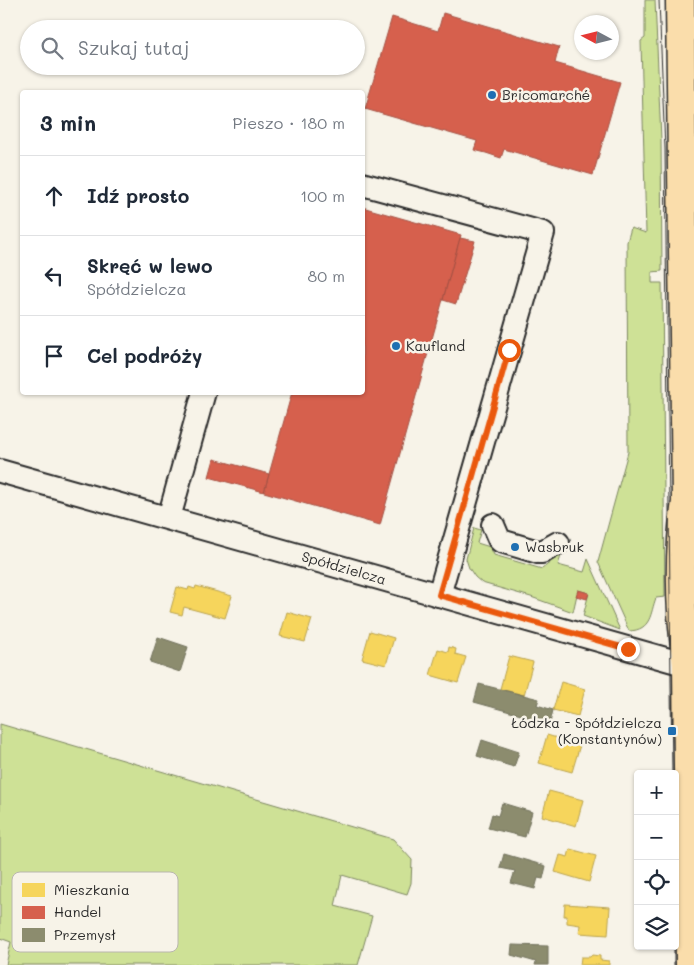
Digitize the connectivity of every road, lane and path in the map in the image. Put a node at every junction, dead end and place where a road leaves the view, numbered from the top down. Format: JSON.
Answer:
{"nodes":[{"id":1,"x":680,"y":0,"type":"edge"},
{"id":2,"x":365,"y":185,"type":"edge"},
{"id":3,"x":203,"y":395,"type":"edge"},
{"id":4,"x":0,"y":471,"type":"edge"},
{"id":5,"x":686,"y":502,"type":"junction"},
{"id":6,"x":169,"y":518,"type":"junction"},
{"id":7,"x":496,"y":532,"type":"dead end"},
{"id":8,"x":550,"y":548,"type":"dead end"},
{"id":9,"x":694,"y":550,"type":"edge"},
{"id":10,"x":439,"y":595,"type":"junction"},
{"id":11,"x":691,"y":652,"type":"edge"},
{"id":12,"x":691,"y":700,"type":"edge"},
{"id":13,"x":690,"y":965,"type":"edge"}],
"edges":[{"from":1,"to":5,"type":"main road"},
{"from":2,"to":10,"type":"street"},
{"from":3,"to":6,"type":"street"},
{"from":4,"to":6,"type":"street","name":"Spółdzielcza"},
{"from":5,"to":9,"type":"main road"},
{"from":5,"to":11,"type":"main road"},
{"from":6,"to":10,"type":"street","name":"Spółdzielcza"},
{"from":7,"to":8,"type":"street"},
{"from":10,"to":11,"type":"street","name":"Spółdzielcza"},
{"from":11,"to":12,"type":"main road"},
{"from":12,"to":13,"type":"main road"}]}
